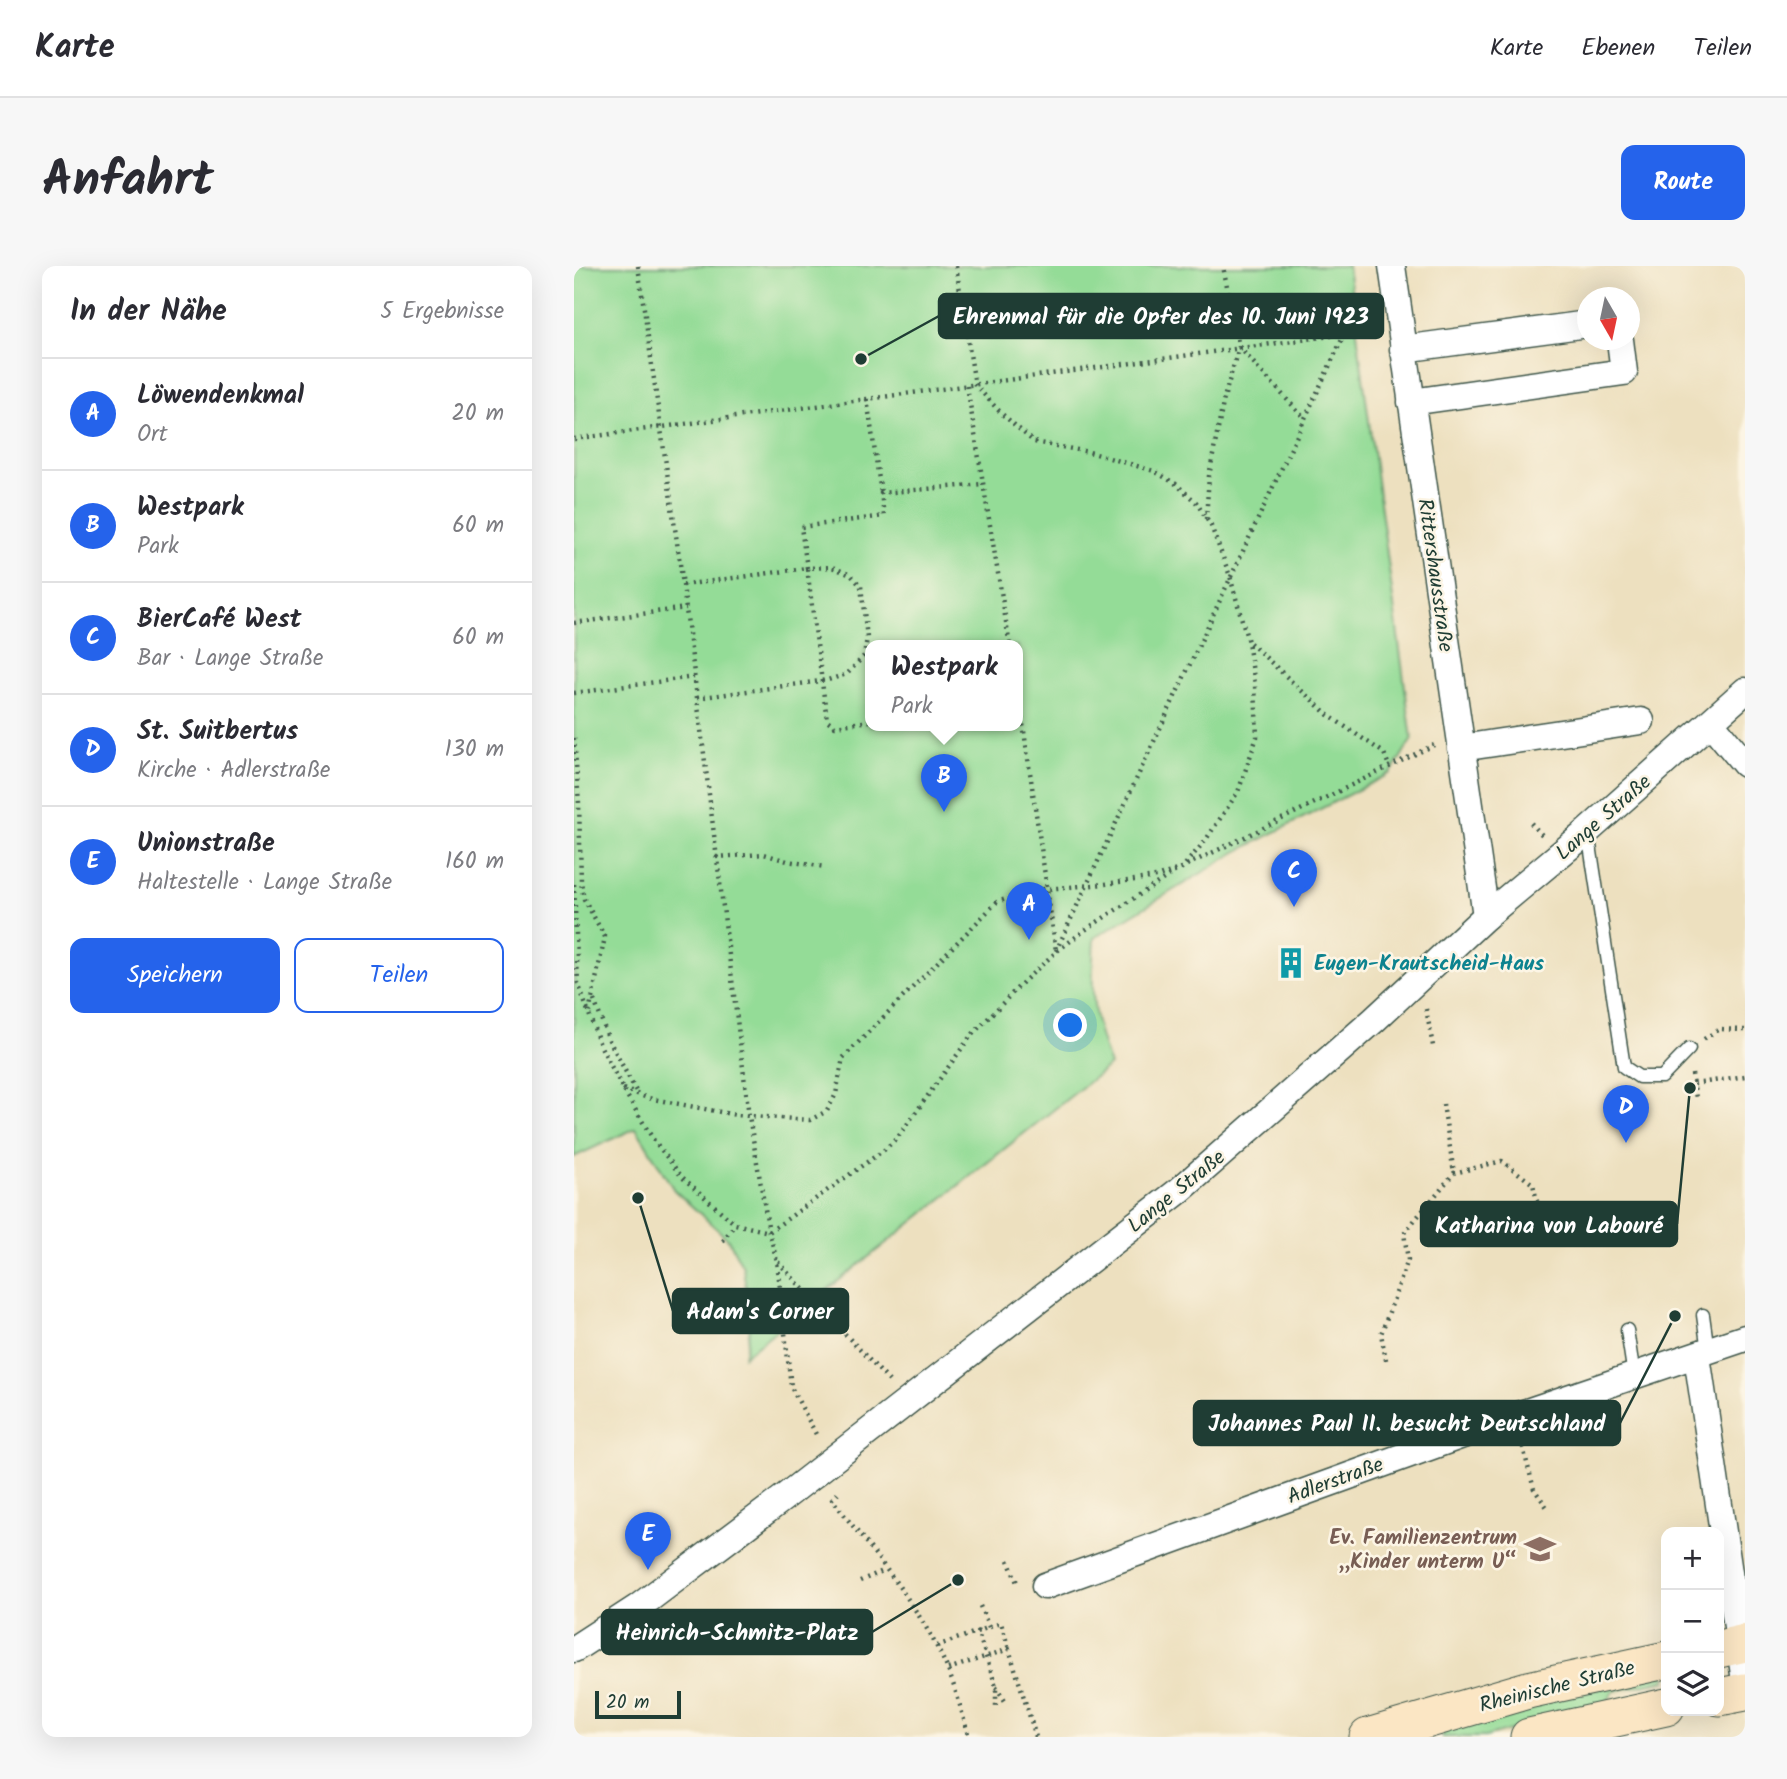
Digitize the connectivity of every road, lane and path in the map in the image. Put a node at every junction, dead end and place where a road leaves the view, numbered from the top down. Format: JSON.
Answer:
{"nodes":[{"id":1,"x":638,"y":266,"type":"edge"},
{"id":2,"x":956,"y":266,"type":"edge"},
{"id":3,"x":1223,"y":266,"type":"edge"},
{"id":4,"x":1392,"y":266,"type":"edge"},
{"id":5,"x":1577,"y":325,"type":"edge"},
{"id":6,"x":1344,"y":334,"type":"junction"},
{"id":7,"x":1401,"y":338,"type":"junction"},
{"id":8,"x":1239,"y":347,"type":"junction"},
{"id":9,"x":1621,"y":350,"type":"edge"},
{"id":10,"x":975,"y":385,"type":"junction"},
{"id":11,"x":967,"y":386,"type":"junction"},
{"id":12,"x":867,"y":399,"type":"junction"},
{"id":13,"x":1410,"y":402,"type":"junction"},
{"id":14,"x":1304,"y":418,"type":"junction"},
{"id":15,"x":661,"y":427,"type":"junction"},
{"id":16,"x":574,"y":439,"type":"edge"},
{"id":17,"x":983,"y":484,"type":"junction"},
{"id":18,"x":881,"y":493,"type":"junction"},
{"id":19,"x":1206,"y":519,"type":"junction"},
{"id":20,"x":807,"y":568,"type":"junction"},
{"id":21,"x":1230,"y":576,"type":"junction"},
{"id":22,"x":683,"y":585,"type":"junction"},
{"id":23,"x":685,"y":608,"type":"junction"},
{"id":24,"x":574,"y":623,"type":"edge"},
{"id":25,"x":867,"y":640,"type":"edge"},
{"id":26,"x":1009,"y":640,"type":"edge"},
{"id":27,"x":1248,"y":642,"type":"junction"},
{"id":28,"x":865,"y":650,"type":"edge"},
{"id":29,"x":694,"y":677,"type":"junction"},
{"id":30,"x":822,"y":681,"type":"junction"},
{"id":31,"x":1745,"y":691,"type":"edge"},
{"id":32,"x":574,"y":694,"type":"edge"},
{"id":33,"x":697,"y":698,"type":"junction"},
{"id":34,"x":1641,"y":721,"type":"dead end"},
{"id":35,"x":865,"y":723,"type":"edge"},
{"id":36,"x":1711,"y":723,"type":"junction"},
{"id":37,"x":1022,"y":731,"type":"edge"},
{"id":38,"x":574,"y":738,"type":"edge"},
{"id":39,"x":1460,"y":740,"type":"junction"},
{"id":40,"x":1745,"y":764,"type":"edge"},
{"id":41,"x":1389,"y":766,"type":"junction"},
{"id":42,"x":1588,"y":831,"type":"junction"},
{"id":43,"x":716,"y":857,"type":"junction"},
{"id":44,"x":825,"y":867,"type":"dead end"},
{"id":45,"x":1182,"y":868,"type":"junction"},
{"id":46,"x":574,"y":883,"type":"edge"},
{"id":47,"x":1088,"y":884,"type":"junction"},
{"id":48,"x":1047,"y":888,"type":"junction"},
{"id":49,"x":584,"y":898,"type":"junction"},
{"id":50,"x":1486,"y":916,"type":"junction"},
{"id":51,"x":1056,"y":952,"type":"junction"},
{"id":52,"x":593,"y":997,"type":"junction"},
{"id":53,"x":589,"y":1013,"type":"junction"},
{"id":54,"x":1745,"y":1030,"type":"edge"},
{"id":55,"x":1689,"y":1049,"type":"joint"},
{"id":56,"x":1745,"y":1076,"type":"edge"},
{"id":57,"x":1694,"y":1084,"type":"dead end"},
{"id":58,"x":623,"y":1089,"type":"junction"},
{"id":59,"x":637,"y":1094,"type":"junction"},
{"id":60,"x":1443,"y":1104,"type":"dead end"},
{"id":61,"x":749,"y":1116,"type":"junction"},
{"id":62,"x":1454,"y":1173,"type":"junction"},
{"id":63,"x":1540,"y":1214,"type":"junction"},
{"id":64,"x":734,"y":1224,"type":"junction"},
{"id":65,"x":1530,"y":1230,"type":"dead end"},
{"id":66,"x":769,"y":1231,"type":"junction"},
{"id":67,"x":1582,"y":1231,"type":"dead end"},
{"id":68,"x":723,"y":1241,"type":"dead end"},
{"id":69,"x":777,"y":1261,"type":"junction"},
{"id":70,"x":1703,"y":1315,"type":"dead end"},
{"id":71,"x":1627,"y":1330,"type":"dead end"},
{"id":72,"x":1745,"y":1338,"type":"edge"},
{"id":73,"x":1703,"y":1353,"type":"junction"},
{"id":74,"x":1386,"y":1360,"type":"dead end"},
{"id":75,"x":1634,"y":1376,"type":"junction"},
{"id":76,"x":909,"y":1402,"type":"junction"},
{"id":77,"x":1515,"y":1416,"type":"junction"},
{"id":78,"x":831,"y":1461,"type":"junction"},
{"id":79,"x":1549,"y":1510,"type":"dead end"},
{"id":80,"x":1008,"y":1560,"type":"dead end"},
{"id":81,"x":885,"y":1570,"type":"junction"},
{"id":82,"x":860,"y":1581,"type":"dead end"},
{"id":83,"x":1033,"y":1590,"type":"joint"},
{"id":84,"x":981,"y":1606,"type":"dead end"},
{"id":85,"x":989,"y":1627,"type":"junction"},
{"id":86,"x":977,"y":1630,"type":"junction"},
{"id":87,"x":937,"y":1646,"type":"junction"},
{"id":88,"x":1734,"y":1646,"type":"edge"},
{"id":89,"x":574,"y":1649,"type":"edge"},
{"id":90,"x":1009,"y":1649,"type":"junction"},
{"id":91,"x":985,"y":1656,"type":"junction"},
{"id":92,"x":1661,"y":1661,"type":"edge"},
{"id":93,"x":947,"y":1669,"type":"junction"},
{"id":94,"x":1745,"y":1681,"type":"edge"},
{"id":95,"x":996,"y":1686,"type":"junction"},
{"id":96,"x":1745,"y":1692,"type":"edge"},
{"id":97,"x":1724,"y":1696,"type":"edge"},
{"id":98,"x":1007,"y":1704,"type":"dead end"},
{"id":99,"x":996,"y":1708,"type":"dead end"},
{"id":100,"x":1661,"y":1708,"type":"edge"},
{"id":101,"x":1535,"y":1736,"type":"edge"},
{"id":102,"x":969,"y":1737,"type":"edge"},
{"id":103,"x":1036,"y":1737,"type":"edge"},
{"id":104,"x":1368,"y":1737,"type":"edge"}],
"edges":[{"from":1,"to":15,"type":"path"},
{"from":2,"to":10,"type":"path"},
{"from":3,"to":8,"type":"path"},
{"from":4,"to":7,"type":"street","name":"Rittershausstraße"},
{"from":5,"to":7,"type":"street"},
{"from":6,"to":7,"type":"path"},
{"from":6,"to":8,"type":"path"},
{"from":6,"to":14,"type":"path"},
{"from":7,"to":13,"type":"street","name":"Rittershausstraße"},
{"from":8,"to":10,"type":"path"},
{"from":8,"to":14,"type":"path"},
{"from":8,"to":19,"type":"path"},
{"from":9,"to":13,"type":"street"},
{"from":10,"to":11,"type":"path"},
{"from":10,"to":19,"type":"path"},
{"from":11,"to":12,"type":"path"},
{"from":11,"to":17,"type":"path"},
{"from":12,"to":15,"type":"path"},
{"from":12,"to":18,"type":"path"},
{"from":13,"to":39,"type":"street","name":"Rittershausstraße"},
{"from":14,"to":21,"type":"path"},
{"from":15,"to":16,"type":"path"},
{"from":15,"to":22,"type":"path"},
{"from":17,"to":18,"type":"path"},
{"from":17,"to":26,"type":"path"},
{"from":18,"to":20,"type":"path"},
{"from":19,"to":21,"type":"path"},
{"from":20,"to":22,"type":"path"},
{"from":20,"to":25,"type":"path"},
{"from":20,"to":30,"type":"path"},
{"from":21,"to":27,"type":"path"},
{"from":21,"to":47,"type":"path"},
{"from":22,"to":23,"type":"path"},
{"from":23,"to":24,"type":"path"},
{"from":23,"to":29,"type":"path"},
{"from":27,"to":41,"type":"path"},
{"from":27,"to":45,"type":"path"},
{"from":28,"to":30,"type":"path"},
{"from":29,"to":32,"type":"path"},
{"from":29,"to":33,"type":"path"},
{"from":30,"to":33,"type":"path"},
{"from":30,"to":35,"type":"path"},
{"from":31,"to":36,"type":"street","name":"Lange Straße"},
{"from":33,"to":43,"type":"path"},
{"from":34,"to":39,"type":"street"},
{"from":36,"to":40,"type":"street"},
{"from":36,"to":42,"type":"street","name":"Lange Straße"},
{"from":37,"to":48,"type":"path"},
{"from":38,"to":49,"type":"path"},
{"from":39,"to":41,"type":"path"},
{"from":39,"to":50,"type":"street","name":"Rittershausstraße"},
{"from":41,"to":45,"type":"path"},
{"from":42,"to":50,"type":"street","name":"Lange Straße"},
{"from":42,"to":55,"type":"lane"},
{"from":43,"to":44,"type":"path"},
{"from":43,"to":61,"type":"path"},
{"from":45,"to":47,"type":"path"},
{"from":45,"to":51,"type":"path"},
{"from":46,"to":49,"type":"path"},
{"from":46,"to":53,"type":"path"},
{"from":47,"to":48,"type":"path"},
{"from":47,"to":51,"type":"path"},
{"from":48,"to":51,"type":"path"},
{"from":48,"to":61,"type":"path"},
{"from":49,"to":52,"type":"path"},
{"from":50,"to":76,"type":"street","name":"Lange Straße"},
{"from":51,"to":66,"type":"path"},
{"from":52,"to":53,"type":"path"},
{"from":52,"to":59,"type":"path"},
{"from":53,"to":58,"type":"path"},
{"from":54,"to":55,"type":"path"},
{"from":56,"to":57,"type":"path"},
{"from":58,"to":59,"type":"path"},
{"from":58,"to":64,"type":"path"},
{"from":59,"to":61,"type":"path"},
{"from":60,"to":62,"type":"path"},
{"from":61,"to":66,"type":"path"},
{"from":62,"to":63,"type":"path"},
{"from":62,"to":74,"type":"path"},
{"from":63,"to":65,"type":"path"},
{"from":63,"to":67,"type":"path"},
{"from":64,"to":66,"type":"path"},
{"from":64,"to":68,"type":"path"},
{"from":66,"to":69,"type":"path"},
{"from":69,"to":76,"type":"path"},
{"from":69,"to":78,"type":"path"},
{"from":70,"to":73,"type":"lane"},
{"from":71,"to":75,"type":"lane"},
{"from":72,"to":73,"type":"street","name":"Adlerstraße"},
{"from":73,"to":75,"type":"street","name":"Adlerstraße"},
{"from":73,"to":88,"type":"street"},
{"from":75,"to":77,"type":"street","name":"Adlerstraße"},
{"from":76,"to":78,"type":"street","name":"Lange Straße"},
{"from":77,"to":79,"type":"path"},
{"from":77,"to":83,"type":"street","name":"Adlerstraße"},
{"from":78,"to":81,"type":"path"},
{"from":78,"to":89,"type":"street","name":"Lange Straße"},
{"from":80,"to":83,"type":"path"},
{"from":81,"to":82,"type":"path"},
{"from":81,"to":87,"type":"path"},
{"from":84,"to":85,"type":"path"},
{"from":85,"to":86,"type":"path"},
{"from":85,"to":90,"type":"path"},
{"from":86,"to":87,"type":"path"},
{"from":86,"to":91,"type":"path"},
{"from":87,"to":93,"type":"path"},
{"from":88,"to":94,"type":"street"},
{"from":90,"to":91,"type":"path"},
{"from":90,"to":103,"type":"path"},
{"from":91,"to":93,"type":"path"},
{"from":91,"to":95,"type":"path"},
{"from":92,"to":104,"type":"main road","name":"Rheinische Straße"},
{"from":93,"to":102,"type":"path"},
{"from":95,"to":98,"type":"path"},
{"from":95,"to":99,"type":"path"},
{"from":96,"to":97,"type":"main road"},
{"from":100,"to":101,"type":"main road","name":"Rheinische Straße"}]}
